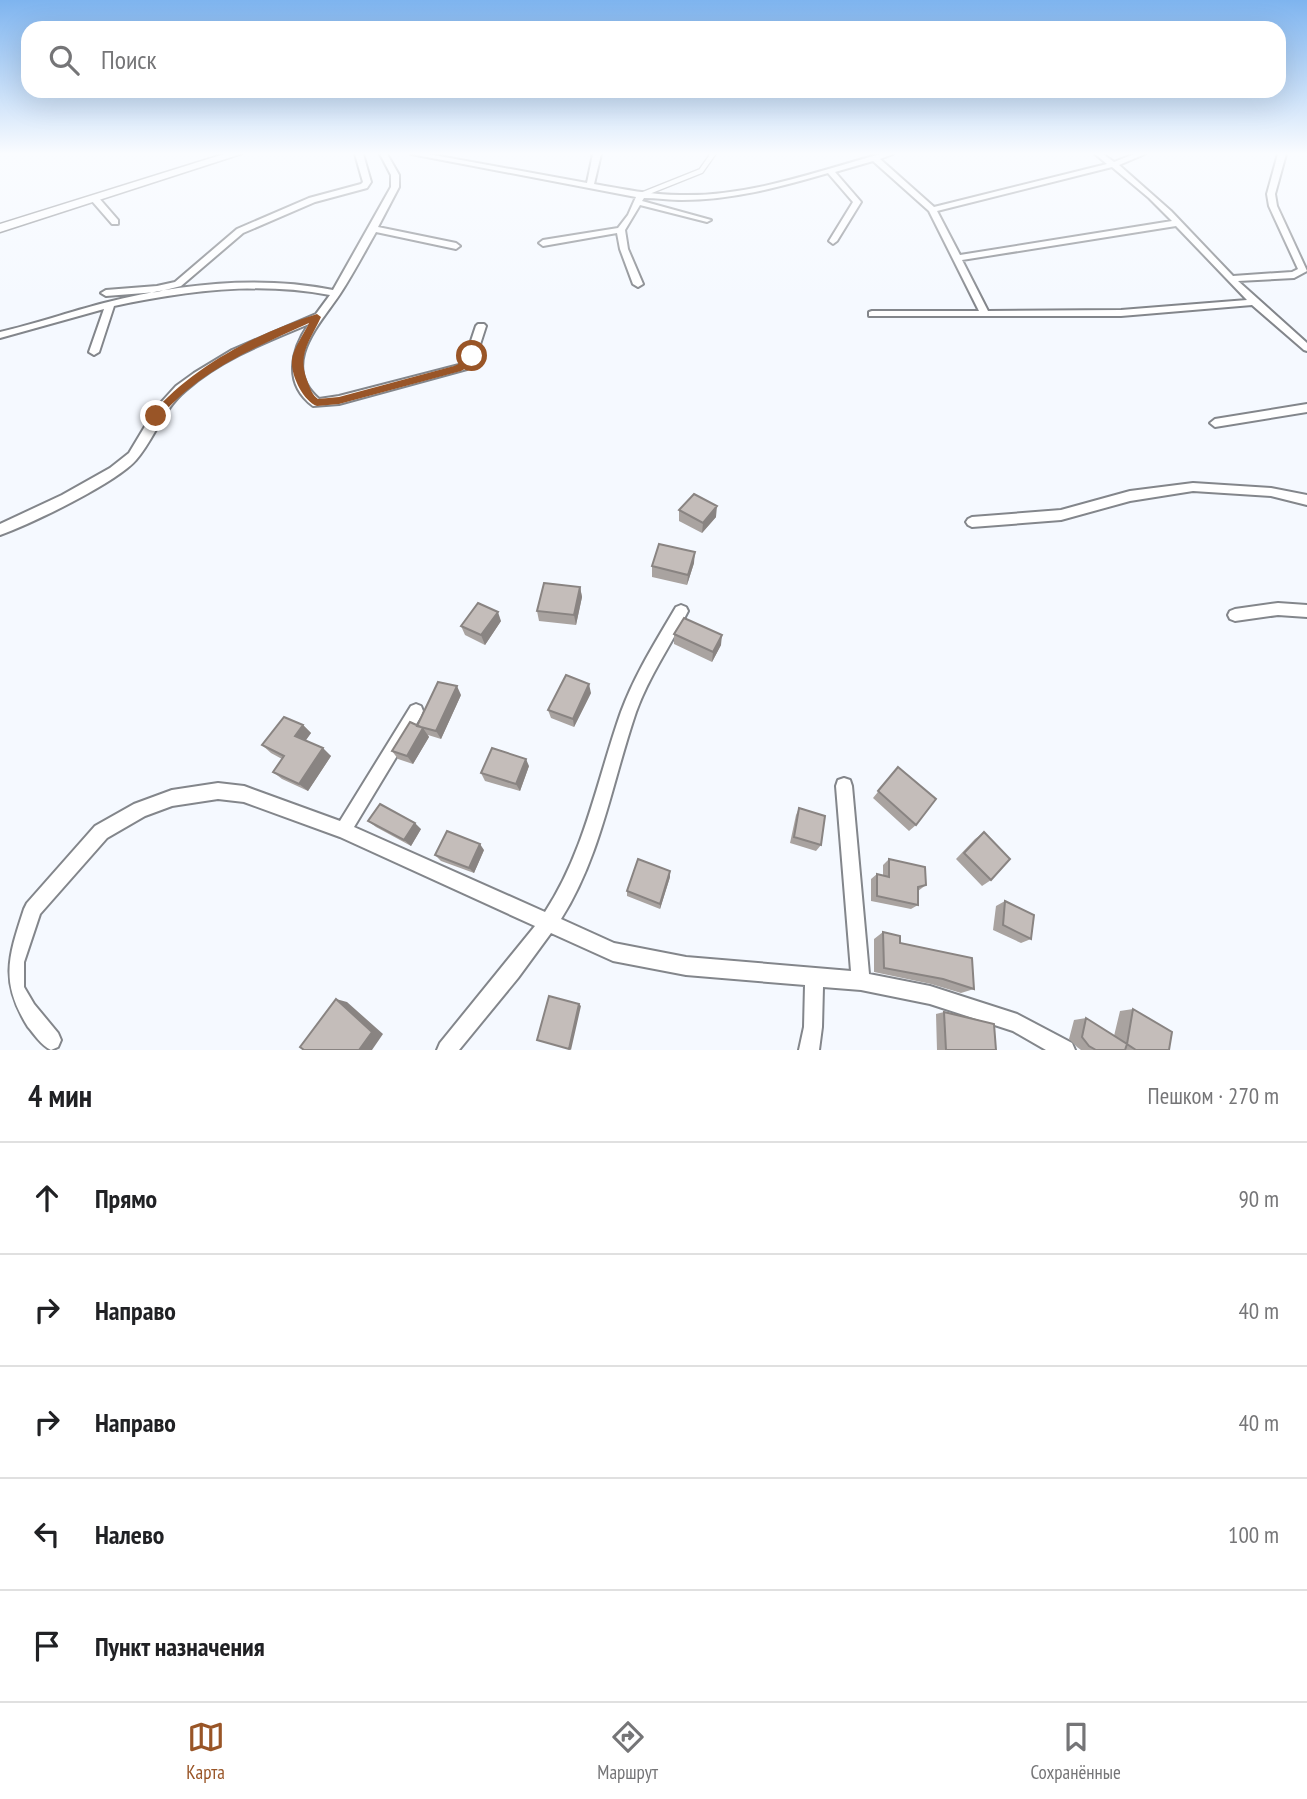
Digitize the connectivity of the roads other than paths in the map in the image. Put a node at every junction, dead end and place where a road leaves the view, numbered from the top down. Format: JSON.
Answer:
{"nodes":[{"id":1,"x":82,"y":203,"type":"edge"},
{"id":2,"x":99,"y":203,"type":"edge"},
{"id":3,"x":302,"y":203,"type":"edge"},
{"id":4,"x":387,"y":203,"type":"edge"},
{"id":5,"x":637,"y":203,"type":"edge"},
{"id":6,"x":654,"y":203,"type":"edge"},
{"id":7,"x":856,"y":203,"type":"edge"},
{"id":8,"x":924,"y":203,"type":"edge"},
{"id":9,"x":960,"y":203,"type":"edge"},
{"id":10,"x":1157,"y":203,"type":"edge"},
{"id":11,"x":1272,"y":203,"type":"edge"},
{"id":12,"x":932,"y":210,"type":"junction"},
{"id":13,"x":707,"y":220,"type":"dead end"},
{"id":14,"x":116,"y":222,"type":"dead end"},
{"id":15,"x":1178,"y":223,"type":"junction"},
{"id":16,"x":0,"y":228,"type":"edge"},
{"id":17,"x":374,"y":229,"type":"junction"},
{"id":18,"x":621,"y":230,"type":"junction"},
{"id":19,"x":833,"y":241,"type":"dead end"},
{"id":20,"x":543,"y":243,"type":"dead end"},
{"id":21,"x":456,"y":246,"type":"dead end"},
{"id":22,"x":958,"y":258,"type":"junction"},
{"id":23,"x":1231,"y":279,"type":"junction"},
{"id":24,"x":638,"y":284,"type":"dead end"},
{"id":25,"x":106,"y":293,"type":"dead end"},
{"id":26,"x":336,"y":293,"type":"junction"},
{"id":27,"x":1254,"y":302,"type":"junction"},
{"id":28,"x":110,"y":305,"type":"junction"},
{"id":29,"x":985,"y":313,"type":"junction"},
{"id":30,"x":872,"y":314,"type":"dead end"},
{"id":31,"x":317,"y":317,"type":"junction"},
{"id":32,"x":481,"y":326,"type":"dead end"},
{"id":33,"x":0,"y":335,"type":"edge"},
{"id":34,"x":1307,"y":348,"type":"edge"},
{"id":35,"x":94,"y":352,"type":"dead end"},
{"id":36,"x":1307,"y":408,"type":"edge"},
{"id":37,"x":1215,"y":423,"type":"dead end"},
{"id":38,"x":1307,"y":500,"type":"edge"},
{"id":39,"x":972,"y":522,"type":"dead end"},
{"id":40,"x":0,"y":530,"type":"edge"},
{"id":41,"x":681,"y":611,"type":"dead end"},
{"id":42,"x":1307,"y":611,"type":"edge"},
{"id":43,"x":1235,"y":615,"type":"dead end"},
{"id":44,"x":416,"y":711,"type":"dead end"},
{"id":45,"x":844,"y":786,"type":"dead end"},
{"id":46,"x":343,"y":830,"type":"junction"},
{"id":47,"x":547,"y":924,"type":"junction"},
{"id":48,"x":814,"y":977,"type":"junction"},
{"id":49,"x":861,"y":981,"type":"junction"},
{"id":50,"x":51,"y":1040,"type":"dead end"},
{"id":51,"x":447,"y":1050,"type":"edge"},
{"id":52,"x":809,"y":1050,"type":"edge"},
{"id":53,"x":1065,"y":1050,"type":"edge"}],
"edges":[{"from":1,"to":16,"type":"street"},
{"from":2,"to":14,"type":"street"},
{"from":3,"to":25,"type":"street"},
{"from":4,"to":17,"type":"street"},
{"from":5,"to":18,"type":"street"},
{"from":6,"to":13,"type":"street"},
{"from":7,"to":19,"type":"street"},
{"from":8,"to":12,"type":"street"},
{"from":9,"to":12,"type":"street"},
{"from":10,"to":15,"type":"street"},
{"from":11,"to":23,"type":"street"},
{"from":12,"to":22,"type":"street"},
{"from":15,"to":22,"type":"street"},
{"from":15,"to":23,"type":"street"},
{"from":17,"to":21,"type":"street"},
{"from":17,"to":26,"type":"street"},
{"from":18,"to":20,"type":"street"},
{"from":18,"to":24,"type":"street"},
{"from":22,"to":29,"type":"street"},
{"from":23,"to":27,"type":"street"},
{"from":26,"to":28,"type":"street"},
{"from":26,"to":31,"type":"street"},
{"from":27,"to":29,"type":"street"},
{"from":27,"to":34,"type":"street"},
{"from":28,"to":33,"type":"street"},
{"from":28,"to":35,"type":"street"},
{"from":29,"to":30,"type":"street"},
{"from":31,"to":32,"type":"street"},
{"from":31,"to":40,"type":"street"},
{"from":36,"to":37,"type":"street"},
{"from":38,"to":39,"type":"street"},
{"from":41,"to":47,"type":"street"},
{"from":42,"to":43,"type":"street"},
{"from":44,"to":46,"type":"street"},
{"from":45,"to":49,"type":"street"},
{"from":46,"to":47,"type":"street"},
{"from":46,"to":50,"type":"street"},
{"from":47,"to":48,"type":"street"},
{"from":47,"to":51,"type":"street"},
{"from":48,"to":49,"type":"street"},
{"from":48,"to":52,"type":"street"},
{"from":49,"to":53,"type":"street"}]}
